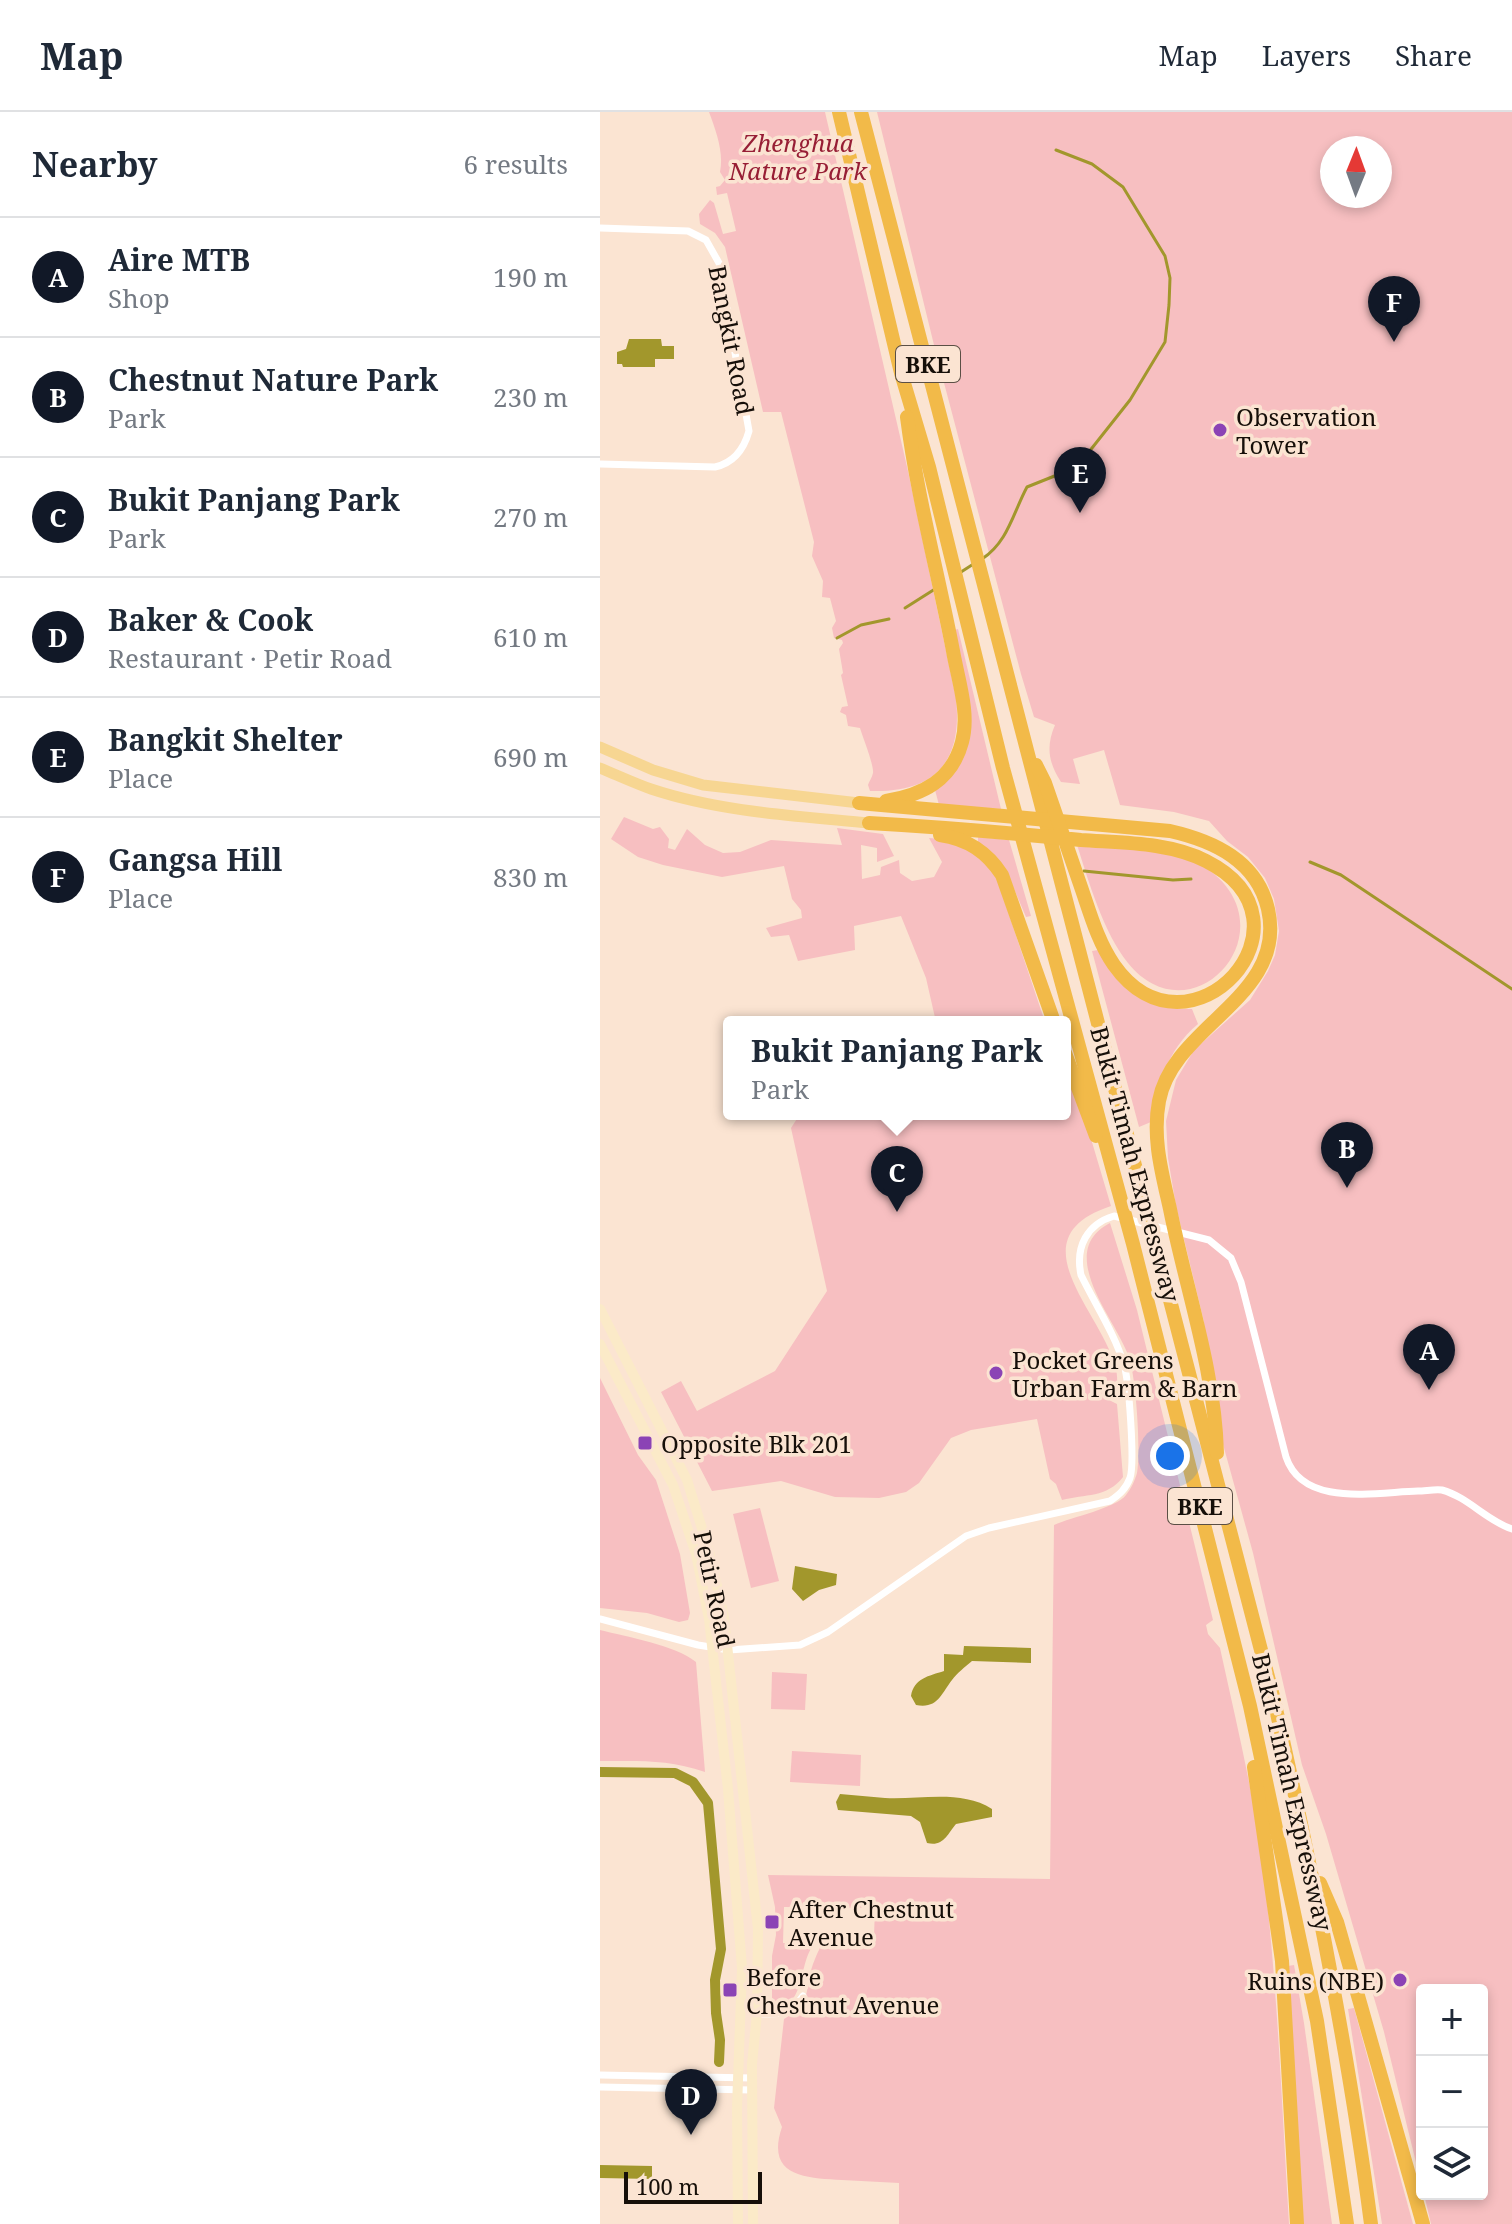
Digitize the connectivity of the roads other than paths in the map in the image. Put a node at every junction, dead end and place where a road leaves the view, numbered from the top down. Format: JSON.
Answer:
{"nodes":[{"id":1,"x":839,"y":112,"type":"edge"},
{"id":2,"x":861,"y":112,"type":"edge"},
{"id":3,"x":600,"y":228,"type":"edge"},
{"id":4,"x":901,"y":373,"type":"junction"},
{"id":5,"x":600,"y":464,"type":"edge"},
{"id":6,"x":600,"y":747,"type":"edge"},
{"id":7,"x":600,"y":768,"type":"edge"},
{"id":8,"x":1039,"y":780,"type":"junction"},
{"id":9,"x":859,"y":803,"type":"junction"},
{"id":10,"x":869,"y":823,"type":"joint"},
{"id":11,"x":953,"y":832,"type":"junction"},
{"id":12,"x":1052,"y":1016,"type":"edge"},
{"id":13,"x":1070,"y":1016,"type":"edge"},
{"id":14,"x":1071,"y":1019,"type":"edge"},
{"id":15,"x":1071,"y":1069,"type":"edge"},
{"id":16,"x":1107,"y":1148,"type":"junction"},
{"id":17,"x":600,"y":1309,"type":"edge"},
{"id":18,"x":600,"y":1344,"type":"edge"},
{"id":19,"x":1217,"y":1482,"type":"junction"},
{"id":20,"x":1512,"y":1529,"type":"edge"},
{"id":21,"x":600,"y":1619,"type":"edge"},
{"id":22,"x":712,"y":1646,"type":"junction"},
{"id":23,"x":729,"y":1650,"type":"junction"},
{"id":24,"x":1250,"y":1706,"type":"junction"},
{"id":25,"x":1312,"y":1865,"type":"junction"},
{"id":26,"x":754,"y":1891,"type":"junction"},
{"id":27,"x":737,"y":1892,"type":"junction"},
{"id":28,"x":803,"y":1996,"type":"dead end"},
{"id":29,"x":757,"y":2014,"type":"junction"},
{"id":30,"x":600,"y":2075,"type":"edge"},
{"id":31,"x":739,"y":2077,"type":"junction"},
{"id":32,"x":752,"y":2078,"type":"junction"},
{"id":33,"x":600,"y":2087,"type":"edge"},
{"id":34,"x":738,"y":2090,"type":"junction"},
{"id":35,"x":752,"y":2090,"type":"junction"},
{"id":36,"x":738,"y":2224,"type":"edge"},
{"id":37,"x":753,"y":2224,"type":"edge"},
{"id":38,"x":1297,"y":2224,"type":"edge"},
{"id":39,"x":1347,"y":2224,"type":"edge"},
{"id":40,"x":1371,"y":2224,"type":"edge"},
{"id":41,"x":1423,"y":2224,"type":"edge"}],
"edges":[{"from":1,"to":4,"type":"highway","name":"Bukit Timah Expressway","number":"BKE"},
{"from":2,"to":8,"type":"highway","number":"BKE"},
{"from":3,"to":5,"type":"street","name":"Bangkit Road"},
{"from":4,"to":9,"type":"highway"},
{"from":4,"to":13,"type":"highway","name":"Bukit Timah Expressway","number":"BKE"},
{"from":6,"to":9,"type":"main road"},
{"from":7,"to":10,"type":"main road"},
{"from":8,"to":11,"type":"highway"},
{"from":8,"to":19,"type":"highway","name":"Bukit Timah Expressway","number":"BKE"},
{"from":9,"to":19,"type":"highway"},
{"from":10,"to":11,"type":"highway"},
{"from":11,"to":12,"type":"highway"},
{"from":14,"to":16,"type":"highway","name":"Bukit Timah Expressway","number":"BKE"},
{"from":15,"to":16,"type":"highway"},
{"from":16,"to":24,"type":"highway","name":"Bukit Timah Expressway","number":"BKE"},
{"from":17,"to":23,"type":"main road","name":"Petir Road"},
{"from":18,"to":22,"type":"main road","name":"Petir Road"},
{"from":19,"to":25,"type":"highway","name":"Bukit Timah Expressway","number":"BKE"},
{"from":20,"to":23,"type":"street"},
{"from":21,"to":22,"type":"street"},
{"from":22,"to":23,"type":"street"},
{"from":22,"to":27,"type":"main road","name":"Petir Road"},
{"from":23,"to":26,"type":"main road","name":"Petir Road"},
{"from":24,"to":38,"type":"highway"},
{"from":24,"to":39,"type":"highway","name":"Bukit Timah Expressway","number":"BKE"},
{"from":25,"to":40,"type":"highway","name":"Bukit Timah Expressway","number":"BKE"},
{"from":25,"to":41,"type":"highway"},
{"from":26,"to":27,"type":"street"},
{"from":26,"to":29,"type":"main road","name":"Petir Road"},
{"from":27,"to":31,"type":"main road","name":"Petir Road"},
{"from":28,"to":29,"type":"street"},
{"from":29,"to":32,"type":"main road","name":"Petir Road"},
{"from":30,"to":31,"type":"street"},
{"from":31,"to":32,"type":"street"},
{"from":31,"to":34,"type":"main road","name":"Petir Road"},
{"from":32,"to":35,"type":"main road","name":"Petir Road"},
{"from":33,"to":34,"type":"street"},
{"from":34,"to":35,"type":"street"},
{"from":34,"to":36,"type":"main road","name":"Petir Road"},
{"from":35,"to":37,"type":"main road","name":"Petir Road"}]}
